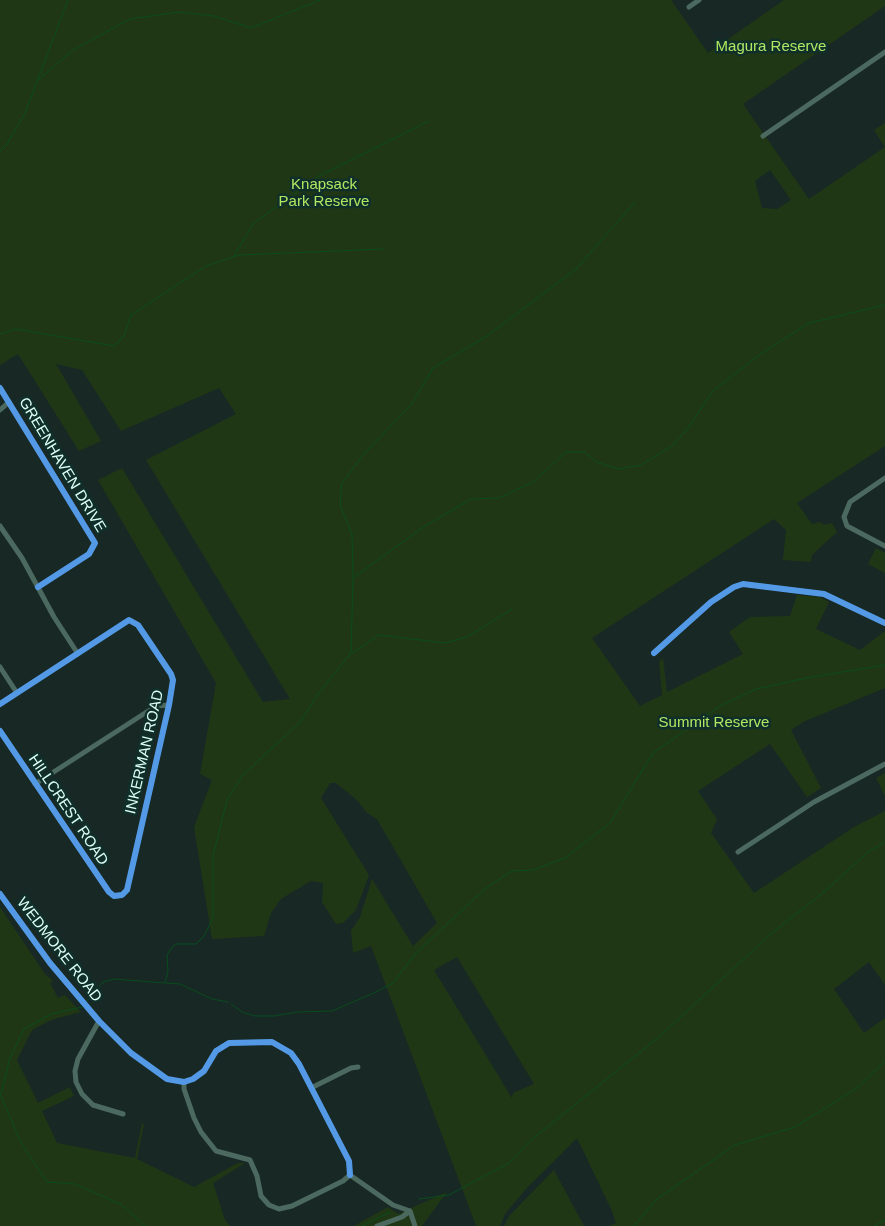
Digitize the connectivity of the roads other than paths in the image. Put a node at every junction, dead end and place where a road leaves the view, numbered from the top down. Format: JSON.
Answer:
{"nodes":[{"id":1,"x":699,"y":0,"type":"edge"},
{"id":2,"x":689,"y":7,"type":"dead end"},
{"id":3,"x":885,"y":52,"type":"edge"},
{"id":4,"x":763,"y":136,"type":"dead end"},
{"id":5,"x":0,"y":388,"type":"edge"},
{"id":6,"x":9,"y":402,"type":"junction"},
{"id":7,"x":0,"y":410,"type":"edge"},
{"id":8,"x":885,"y":478,"type":"edge"},
{"id":9,"x":0,"y":526,"type":"edge"},
{"id":10,"x":885,"y":546,"type":"edge"},
{"id":11,"x":38,"y":588,"type":"junction"},
{"id":12,"x":885,"y":623,"type":"edge"},
{"id":13,"x":654,"y":653,"type":"dead end"},
{"id":14,"x":78,"y":654,"type":"junction"},
{"id":15,"x":0,"y":667,"type":"edge"},
{"id":16,"x":17,"y":694,"type":"junction"},
{"id":17,"x":0,"y":704,"type":"edge"},
{"id":18,"x":168,"y":705,"type":"junction"},
{"id":19,"x":0,"y":731,"type":"edge"},
{"id":20,"x":885,"y":764,"type":"edge"},
{"id":21,"x":35,"y":784,"type":"junction"},
{"id":22,"x":738,"y":852,"type":"dead end"},
{"id":23,"x":0,"y":894,"type":"edge"},
{"id":24,"x":120,"y":896,"type":"joint"},
{"id":25,"x":99,"y":1021,"type":"junction"},
{"id":26,"x":358,"y":1067,"type":"dead end"},
{"id":27,"x":184,"y":1082,"type":"junction"},
{"id":28,"x":311,"y":1088,"type":"junction"},
{"id":29,"x":123,"y":1114,"type":"dead end"},
{"id":30,"x":350,"y":1175,"type":"junction"},
{"id":31,"x":410,"y":1211,"type":"junction"},
{"id":32,"x":377,"y":1226,"type":"edge"},
{"id":33,"x":415,"y":1226,"type":"edge"}],
"edges":[{"from":1,"to":2,"type":"street"},
{"from":3,"to":4,"type":"street"},
{"from":5,"to":6,"type":"street","name":"GREENHAVEN DRIVE"},
{"from":6,"to":7,"type":"street"},
{"from":6,"to":11,"type":"street","name":"GREENHAVEN DRIVE"},
{"from":8,"to":10,"type":"street"},
{"from":9,"to":11,"type":"street"},
{"from":11,"to":14,"type":"street"},
{"from":12,"to":13,"type":"street"},
{"from":14,"to":16,"type":"street"},
{"from":14,"to":18,"type":"street","name":"INKERMAN ROAD"},
{"from":15,"to":16,"type":"street"},
{"from":16,"to":17,"type":"street"},
{"from":18,"to":21,"type":"street"},
{"from":18,"to":24,"type":"street","name":"INKERMAN ROAD"},
{"from":19,"to":21,"type":"street","name":"HILLCREST ROAD"},
{"from":20,"to":22,"type":"street"},
{"from":21,"to":24,"type":"street","name":"HILLCREST ROAD"},
{"from":23,"to":25,"type":"street","name":"WEDMORE ROAD"},
{"from":25,"to":27,"type":"street","name":"WEDMORE ROAD"},
{"from":25,"to":29,"type":"street"},
{"from":26,"to":28,"type":"street"},
{"from":27,"to":28,"type":"street"},
{"from":27,"to":30,"type":"street"},
{"from":28,"to":30,"type":"street"},
{"from":30,"to":31,"type":"street"},
{"from":31,"to":32,"type":"street"},
{"from":31,"to":33,"type":"street"}]}
